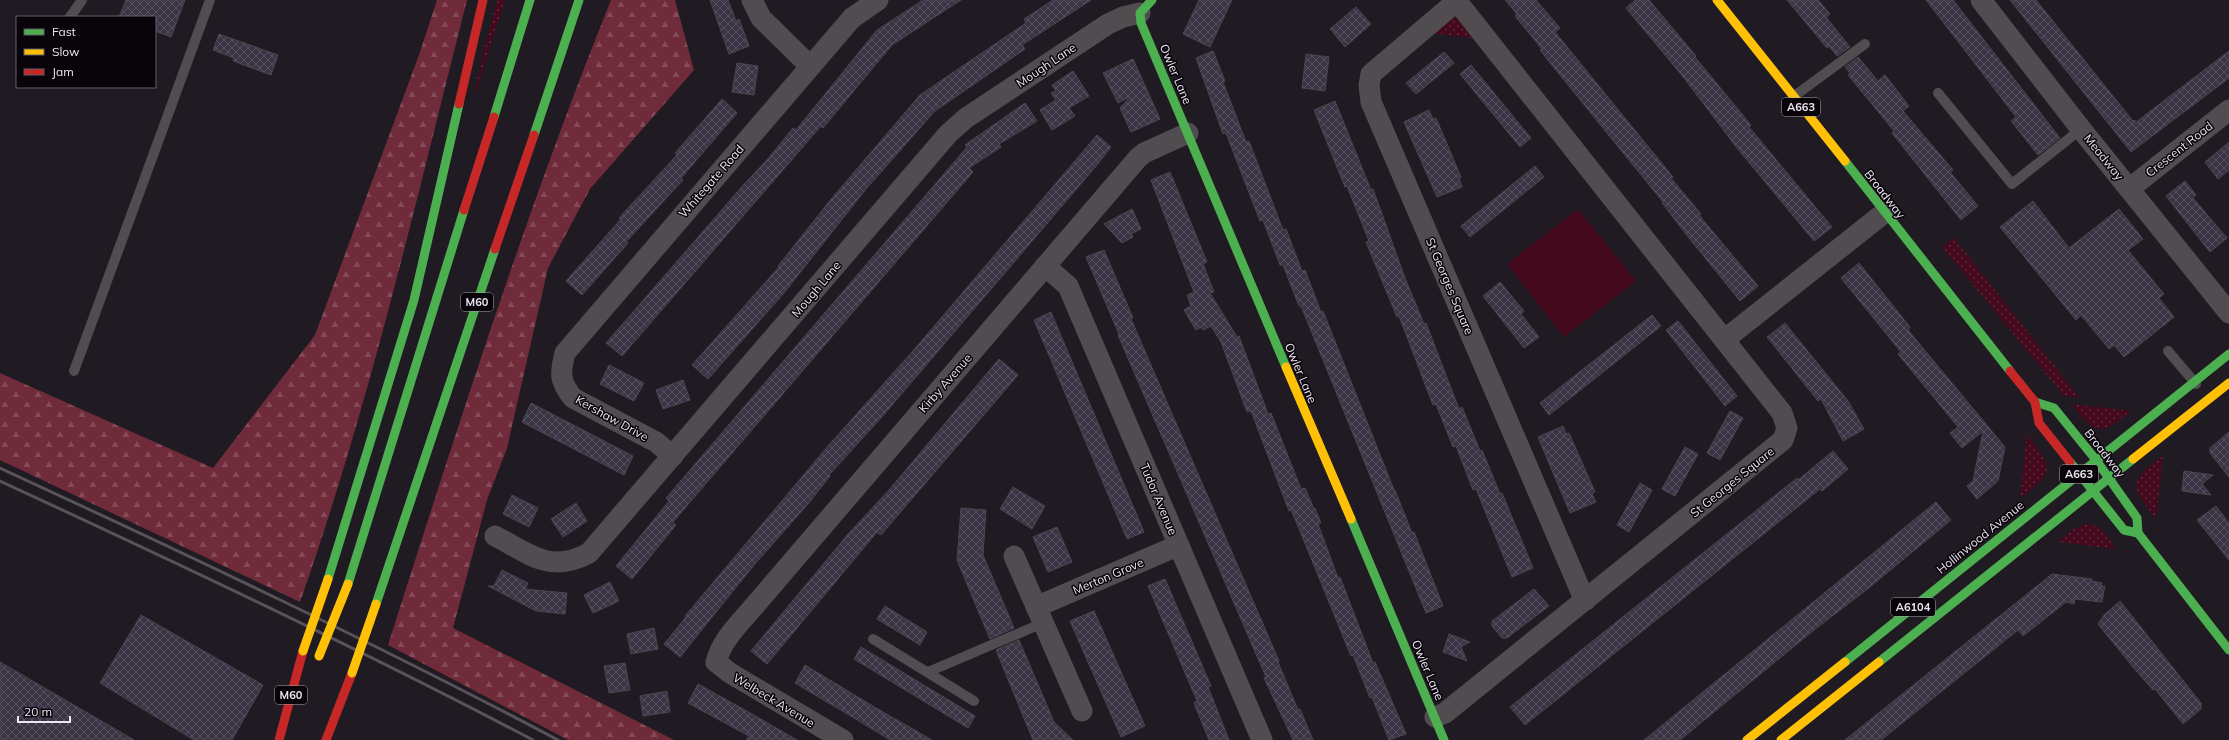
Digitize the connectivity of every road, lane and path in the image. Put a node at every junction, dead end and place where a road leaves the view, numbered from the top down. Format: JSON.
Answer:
{"nodes":[{"id":1,"x":82,"y":0,"type":"edge"},
{"id":2,"x":210,"y":0,"type":"edge"},
{"id":3,"x":483,"y":0,"type":"edge"},
{"id":4,"x":530,"y":0,"type":"edge"},
{"id":5,"x":579,"y":0,"type":"edge"},
{"id":6,"x":587,"y":0,"type":"edge"},
{"id":7,"x":752,"y":0,"type":"edge"},
{"id":8,"x":878,"y":0,"type":"edge"},
{"id":9,"x":1457,"y":0,"type":"edge"},
{"id":10,"x":1717,"y":0,"type":"edge"},
{"id":11,"x":1981,"y":0,"type":"edge"},
{"id":12,"x":1139,"y":4,"type":"edge"},
{"id":13,"x":71,"y":16,"type":"edge"},
{"id":14,"x":1865,"y":44,"type":"dead end"},
{"id":15,"x":810,"y":66,"type":"junction"},
{"id":16,"x":550,"y":86,"type":"junction"},
{"id":17,"x":1938,"y":93,"type":"dead end"},
{"id":18,"x":1793,"y":97,"type":"junction"},
{"id":19,"x":2229,"y":110,"type":"edge"},
{"id":20,"x":2081,"y":130,"type":"junction"},
{"id":21,"x":1188,"y":133,"type":"junction"},
{"id":22,"x":2130,"y":189,"type":"junction"},
{"id":23,"x":1884,"y":213,"type":"junction"},
{"id":24,"x":1045,"y":266,"type":"junction"},
{"id":25,"x":2229,"y":313,"type":"edge"},
{"id":26,"x":1724,"y":340,"type":"junction"},
{"id":27,"x":2168,"y":351,"type":"dead end"},
{"id":28,"x":2229,"y":354,"type":"edge"},
{"id":29,"x":74,"y":371,"type":"dead end"},
{"id":30,"x":560,"y":373,"type":"joint"},
{"id":31,"x":2194,"y":382,"type":"junction"},
{"id":32,"x":2229,"y":383,"type":"edge"},
{"id":33,"x":2209,"y":399,"type":"junction"},
{"id":34,"x":2035,"y":402,"type":"junction"},
{"id":35,"x":673,"y":456,"type":"junction"},
{"id":36,"x":2096,"y":460,"type":"junction"},
{"id":37,"x":2079,"y":473,"type":"junction"},
{"id":38,"x":2109,"y":478,"type":"junction"},
{"id":39,"x":2093,"y":491,"type":"junction"},
{"id":40,"x":2023,"y":533,"type":"junction"},
{"id":41,"x":2138,"y":533,"type":"junction"},
{"id":42,"x":495,"y":536,"type":"dead end"},
{"id":43,"x":1179,"y":545,"type":"junction"},
{"id":44,"x":1014,"y":556,"type":"dead end"},
{"id":45,"x":1586,"y":600,"type":"junction"},
{"id":46,"x":1040,"y":615,"type":"junction"},
{"id":47,"x":873,"y":639,"type":"dead end"},
{"id":48,"x":2229,"y":650,"type":"edge"},
{"id":49,"x":718,"y":652,"type":"joint"},
{"id":50,"x":317,"y":660,"type":"dead end"},
{"id":51,"x":928,"y":672,"type":"junction"},
{"id":52,"x":974,"y":701,"type":"dead end"},
{"id":53,"x":1082,"y":711,"type":"dead end"},
{"id":54,"x":1435,"y":717,"type":"junction"},
{"id":55,"x":295,"y":719,"type":"dead end"},
{"id":56,"x":279,"y":740,"type":"edge"},
{"id":57,"x":287,"y":740,"type":"edge"},
{"id":58,"x":326,"y":740,"type":"edge"},
{"id":59,"x":843,"y":740,"type":"edge"},
{"id":60,"x":1262,"y":740,"type":"edge"},
{"id":61,"x":1444,"y":740,"type":"edge"},
{"id":62,"x":1746,"y":740,"type":"edge"},
{"id":63,"x":1781,"y":740,"type":"edge"}],
"edges":[{"from":1,"to":13,"type":"lane"},
{"from":2,"to":29,"type":"lane"},
{"from":3,"to":56,"type":"main road","number":"M60","bridge":true},
{"from":4,"to":50,"type":"main road","bridge":true},
{"from":5,"to":16,"type":"main road","number":"M60"},
{"from":6,"to":16,"type":"main road"},
{"from":7,"to":15,"type":"street"},
{"from":8,"to":15,"type":"street","name":"Whitegate Road"},
{"from":9,"to":26,"type":"street","name":"St Georges Square"},
{"from":9,"to":45,"type":"street","name":"St Georges Square"},
{"from":10,"to":18,"type":"main road","name":"Broadway","number":"A663"},
{"from":11,"to":20,"type":"street","name":"Meadway"},
{"from":12,"to":21,"type":"main road","name":"Owler Lane"},
{"from":12,"to":35,"type":"street","name":"Mough Lane"},
{"from":14,"to":18,"type":"lane"},
{"from":15,"to":30,"type":"street","name":"Whitegate Road"},
{"from":16,"to":58,"type":"main road","number":"M60","bridge":true},
{"from":17,"to":20,"type":"lane"},
{"from":18,"to":23,"type":"main road","name":"Broadway","number":"A663"},
{"from":19,"to":22,"type":"street","name":"Crescent Road"},
{"from":20,"to":22,"type":"street","name":"Meadway"},
{"from":21,"to":24,"type":"street","name":"Kirby Avenue"},
{"from":21,"to":54,"type":"main road","name":"Owler Lane"},
{"from":22,"to":25,"type":"street","name":"Meadway"},
{"from":23,"to":26,"type":"street"},
{"from":23,"to":34,"type":"main road","name":"Broadway","number":"A663"},
{"from":24,"to":43,"type":"street","name":"Tudor Avenue"},
{"from":24,"to":49,"type":"street","name":"Kirby Avenue"},
{"from":26,"to":45,"type":"street","name":"St Georges Square"},
{"from":27,"to":31,"type":"lane"},
{"from":28,"to":31,"type":"main road","name":"Hollinwood Avenue","number":"A6104"},
{"from":30,"to":35,"type":"street","name":"Kershaw Drive"},
{"from":31,"to":33,"type":"lane"},
{"from":31,"to":36,"type":"main road","name":"Hollinwood Avenue","number":"A6104"},
{"from":32,"to":33,"type":"main road","name":"Hollinwood Avenue","number":"A6104"},
{"from":33,"to":38,"type":"main road","name":"Hollinwood Avenue","number":"A6104"},
{"from":34,"to":36,"type":"main road","name":"Broadway","number":"A663"},
{"from":34,"to":37,"type":"main road","name":"Broadway","number":"A663"},
{"from":35,"to":42,"type":"street","name":"Mough Lane"},
{"from":36,"to":37,"type":"main road","name":"Hollinwood Avenue","number":"A6104"},
{"from":36,"to":38,"type":"main road","name":"Broadway","number":"A663"},
{"from":37,"to":39,"type":"main road","name":"Broadway","number":"A663"},
{"from":37,"to":40,"type":"main road","name":"Hollinwood Avenue","number":"A6104"},
{"from":38,"to":39,"type":"main road","name":"Hollinwood Avenue","number":"A6104"},
{"from":38,"to":41,"type":"main road","name":"Broadway","number":"A663"},
{"from":39,"to":40,"type":"main road","name":"Hollinwood Avenue","number":"A6104"},
{"from":39,"to":41,"type":"main road","name":"Broadway","number":"A663"},
{"from":40,"to":62,"type":"main road","name":"Hollinwood Avenue","number":"A6104"},
{"from":40,"to":63,"type":"main road","name":"Hollinwood Avenue","number":"A6104"},
{"from":41,"to":48,"type":"main road","name":"Broadway","number":"A663"},
{"from":43,"to":46,"type":"street","name":"Merton Grove"},
{"from":43,"to":60,"type":"street","name":"Tudor Avenue"},
{"from":44,"to":46,"type":"street"},
{"from":45,"to":54,"type":"street","name":"St Georges Square"},
{"from":46,"to":51,"type":"lane"},
{"from":46,"to":53,"type":"street"},
{"from":47,"to":51,"type":"lane"},
{"from":49,"to":59,"type":"street","name":"Welbeck Avenue"},
{"from":51,"to":52,"type":"lane"},
{"from":54,"to":61,"type":"main road","name":"Owler Lane"},
{"from":55,"to":57,"type":"main road","number":"M60"}]}
